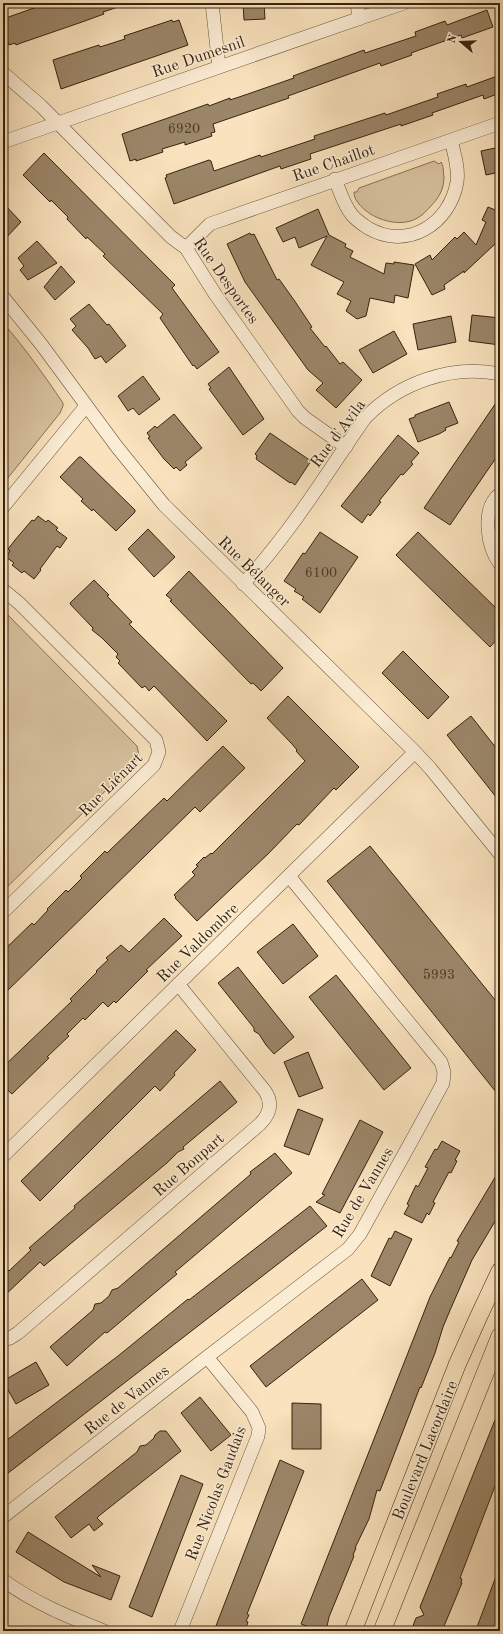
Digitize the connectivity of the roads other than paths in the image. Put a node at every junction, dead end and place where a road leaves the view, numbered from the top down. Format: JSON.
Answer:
{"nodes":[{"id":1,"x":212,"y":3,"type":"edge"},
{"id":2,"x":357,"y":3,"type":"edge"},
{"id":3,"x":404,"y":3,"type":"edge"},
{"id":4,"x":359,"y":19,"type":"junction"},
{"id":5,"x":218,"y":67,"type":"junction"},
{"id":6,"x":3,"y":73,"type":"edge"},
{"id":7,"x":59,"y":123,"type":"junction"},
{"id":8,"x":500,"y":123,"type":"edge"},
{"id":9,"x":452,"y":140,"type":"junction"},
{"id":10,"x":3,"y":142,"type":"edge"},
{"id":11,"x":335,"y":179,"type":"junction"},
{"id":12,"x":186,"y":248,"type":"junction"},
{"id":13,"x":3,"y":297,"type":"edge"},
{"id":14,"x":500,"y":374,"type":"edge"},
{"id":15,"x":86,"y":406,"type":"junction"},
{"id":16,"x":346,"y":446,"type":"junction"},
{"id":17,"x":500,"y":494,"type":"edge"},
{"id":18,"x":3,"y":507,"type":"edge"},
{"id":19,"x":500,"y":564,"type":"edge"},
{"id":20,"x":243,"y":584,"type":"junction"},
{"id":21,"x":3,"y":590,"type":"edge"},
{"id":22,"x":416,"y":752,"type":"junction"},
{"id":23,"x":500,"y":854,"type":"edge"},
{"id":24,"x":289,"y":876,"type":"junction"},
{"id":25,"x":3,"y":912,"type":"edge"},
{"id":26,"x":178,"y":984,"type":"junction"},
{"id":27,"x":3,"y":1156,"type":"edge"},
{"id":28,"x":500,"y":1271,"type":"edge"},
{"id":29,"x":500,"y":1336,"type":"edge"},
{"id":30,"x":3,"y":1340,"type":"edge"},
{"id":31,"x":207,"y":1357,"type":"junction"},
{"id":32,"x":3,"y":1517,"type":"edge"},
{"id":33,"x":3,"y":1580,"type":"edge"},
{"id":34,"x":104,"y":1631,"type":"edge"},
{"id":35,"x":180,"y":1631,"type":"edge"},
{"id":36,"x":352,"y":1631,"type":"edge"},
{"id":37,"x":382,"y":1631,"type":"edge"}],
"edges":[{"from":1,"to":5,"type":"street"},
{"from":2,"to":4,"type":"street"},
{"from":3,"to":4,"type":"street","name":"Rue Dumesnil"},
{"from":4,"to":5,"type":"street","name":"Rue Dumesnil"},
{"from":5,"to":7,"type":"street","name":"Rue Dumesnil"},
{"from":6,"to":7,"type":"street","name":"Rue Desportes"},
{"from":7,"to":10,"type":"street","name":"Rue Dumesnil"},
{"from":7,"to":12,"type":"street","name":"Rue Desportes"},
{"from":8,"to":9,"type":"street","name":"Rue Chaillot"},
{"from":9,"to":11,"type":"street","name":"Rue Chaillot"},
{"from":9,"to":11,"type":"street"},
{"from":11,"to":12,"type":"street","name":"Rue Chaillot"},
{"from":12,"to":16,"type":"street","name":"Rue Desportes"},
{"from":13,"to":15,"type":"street","name":"Rue Bélanger"},
{"from":14,"to":16,"type":"street","name":"Rue d'Avila"},
{"from":15,"to":18,"type":"street"},
{"from":15,"to":20,"type":"street","name":"Rue Bélanger"},
{"from":16,"to":20,"type":"street","name":"Rue d'Avila"},
{"from":17,"to":19,"type":"street"},
{"from":20,"to":22,"type":"street","name":"Rue Bélanger"},
{"from":21,"to":25,"type":"street","name":"Rue Liénart"},
{"from":22,"to":23,"type":"street","name":"Rue Bélanger"},
{"from":22,"to":24,"type":"street","name":"Rue Valdombre"},
{"from":24,"to":26,"type":"street","name":"Rue Valdombre"},
{"from":24,"to":31,"type":"street","name":"Rue de Vannes"},
{"from":26,"to":27,"type":"street","name":"Rue Valdombre"},
{"from":26,"to":30,"type":"street","name":"Rue Bonpart"},
{"from":28,"to":36,"type":"main road","name":"Boulevard Lacordaire"},
{"from":29,"to":37,"type":"main road","name":"Boulevard Lacordaire"},
{"from":31,"to":32,"type":"street","name":"Rue de Vannes"},
{"from":31,"to":35,"type":"street","name":"Rue Nicolas Gaudais"},
{"from":33,"to":34,"type":"street"}]}
